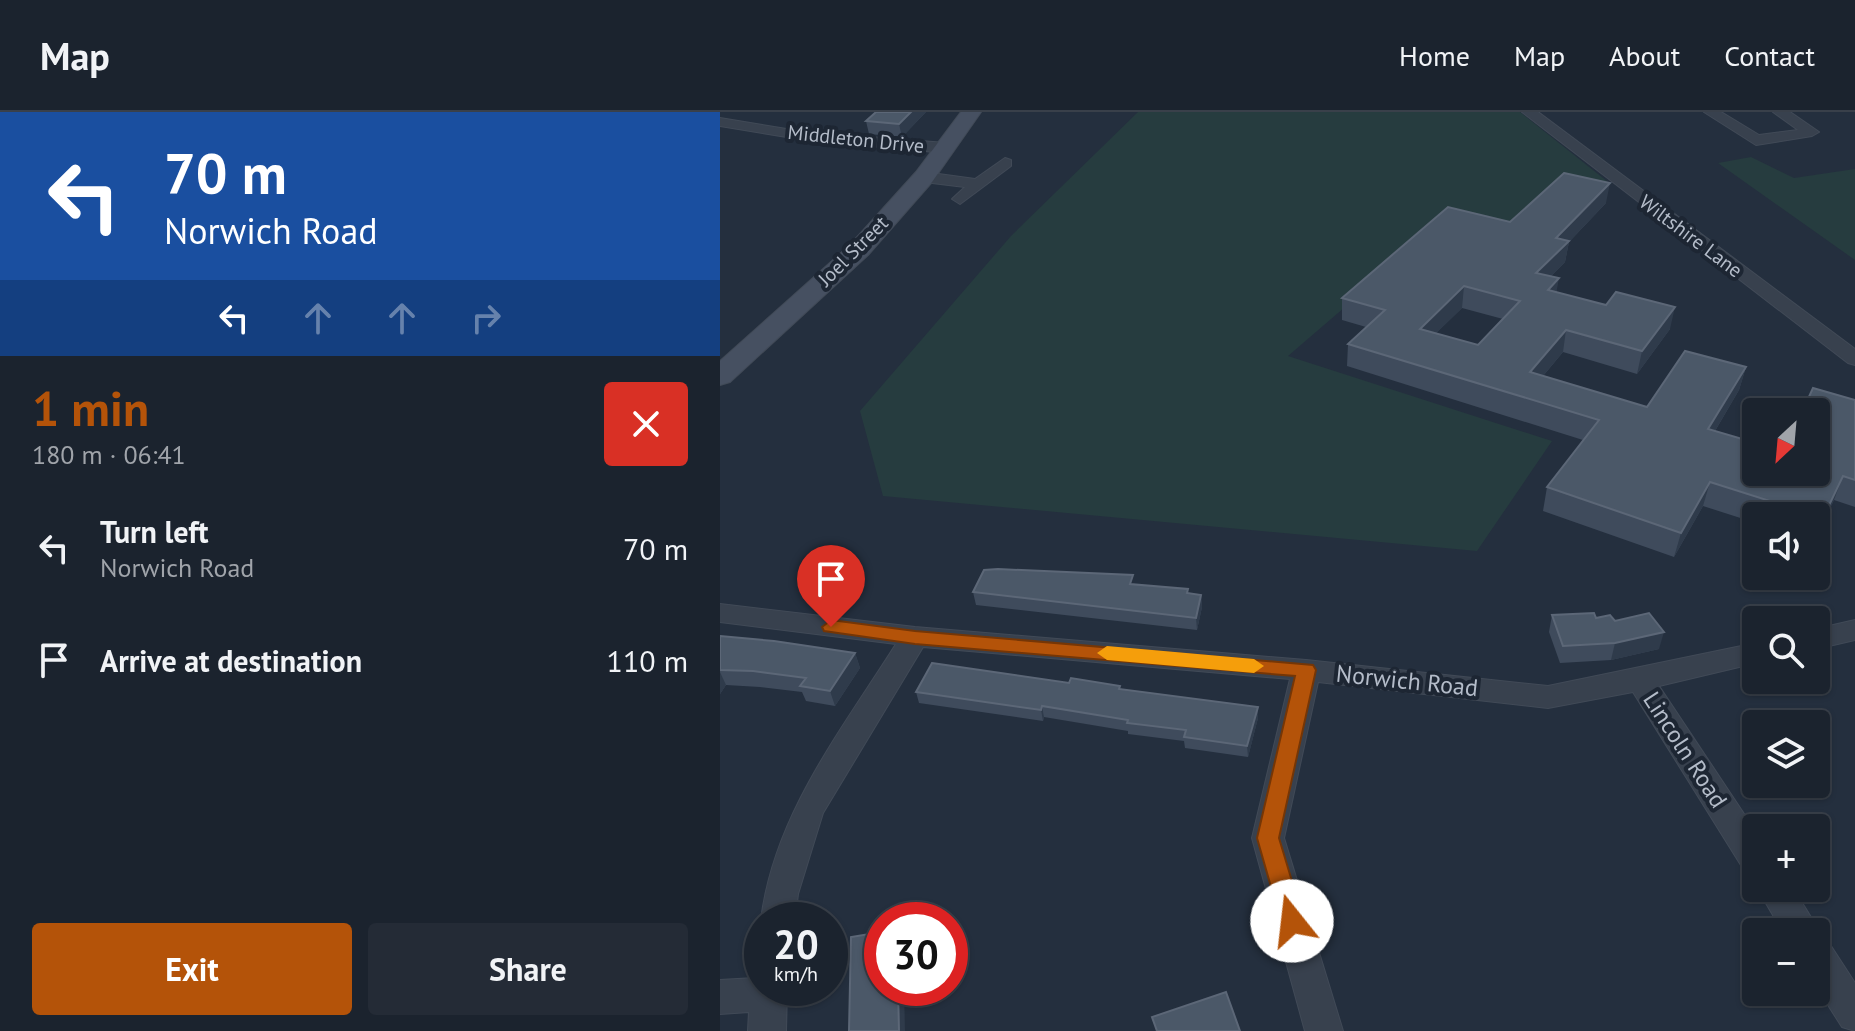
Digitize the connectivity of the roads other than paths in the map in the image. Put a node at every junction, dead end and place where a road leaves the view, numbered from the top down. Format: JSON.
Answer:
{"nodes":[{"id":1,"x":971,"y":112,"type":"edge"},
{"id":2,"x":1529,"y":112,"type":"edge"},
{"id":3,"x":1711,"y":112,"type":"edge"},
{"id":4,"x":1780,"y":112,"type":"edge"},
{"id":5,"x":720,"y":122,"type":"edge"},
{"id":6,"x":946,"y":148,"type":"junction"},
{"id":7,"x":1005,"y":163,"type":"dead end"},
{"id":8,"x":924,"y":177,"type":"junction"},
{"id":9,"x":978,"y":184,"type":"junction"},
{"id":10,"x":960,"y":199,"type":"dead end"},
{"id":11,"x":1855,"y":359,"type":"edge"},
{"id":12,"x":720,"y":376,"type":"edge"},
{"id":13,"x":720,"y":613,"type":"edge"},
{"id":14,"x":1855,"y":630,"type":"edge"},
{"id":15,"x":1830,"y":636,"type":"edge"},
{"id":16,"x":915,"y":637,"type":"junction"},
{"id":17,"x":1742,"y":656,"type":"edge"},
{"id":18,"x":1306,"y":670,"type":"junction"},
{"id":19,"x":1640,"y":680,"type":"junction"},
{"id":20,"x":1742,"y":838,"type":"edge"},
{"id":21,"x":780,"y":902,"type":"edge"},
{"id":22,"x":1830,"y":976,"type":"edge"},
{"id":23,"x":744,"y":994,"type":"edge"},
{"id":24,"x":720,"y":997,"type":"edge"},
{"id":25,"x":768,"y":1006,"type":"edge"},
{"id":26,"x":1855,"y":1015,"type":"edge"},
{"id":27,"x":767,"y":1031,"type":"edge"},
{"id":28,"x":1324,"y":1031,"type":"edge"}],
"edges":[{"from":1,"to":6,"type":"main road","name":"Joel Street"},
{"from":2,"to":11,"type":"street","name":"Wiltshire Lane"},
{"from":3,"to":4,"type":"street"},
{"from":5,"to":6,"type":"street","name":"Middleton Drive"},
{"from":6,"to":8,"type":"main road","name":"Joel Street"},
{"from":7,"to":9,"type":"street"},
{"from":8,"to":9,"type":"street"},
{"from":8,"to":12,"type":"main road","name":"Joel Street"},
{"from":9,"to":10,"type":"street"},
{"from":13,"to":16,"type":"street","name":"Norwich Road"},
{"from":14,"to":15,"type":"street"},
{"from":16,"to":18,"type":"street","name":"Norwich Road"},
{"from":16,"to":21,"type":"street"},
{"from":17,"to":19,"type":"street","name":"Norwich Road"},
{"from":18,"to":19,"type":"street","name":"Norwich Road"},
{"from":18,"to":28,"type":"street"},
{"from":19,"to":20,"type":"street","name":"Lincoln Road"},
{"from":22,"to":26,"type":"street"},
{"from":23,"to":24,"type":"street"},
{"from":25,"to":27,"type":"street"}]}
